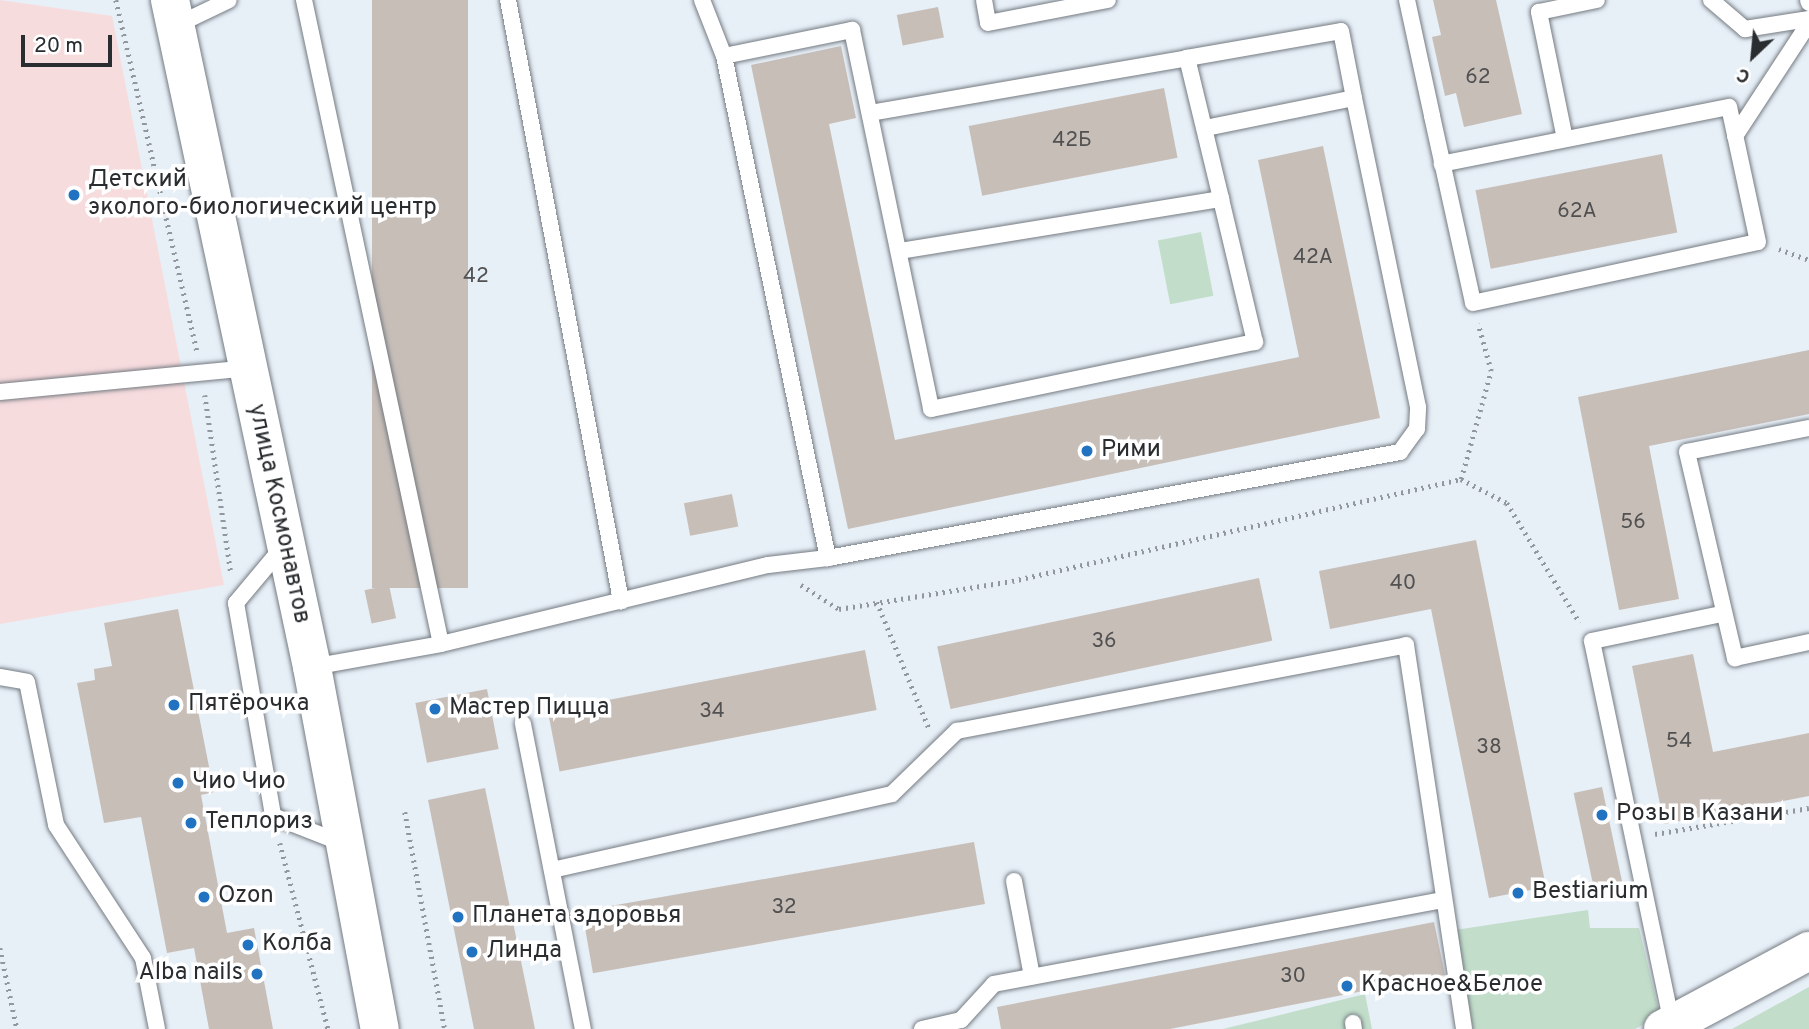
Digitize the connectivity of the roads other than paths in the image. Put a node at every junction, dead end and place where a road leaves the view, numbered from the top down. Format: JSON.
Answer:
{"nodes":[{"id":1,"x":229,"y":0,"type":"edge"},
{"id":2,"x":304,"y":0,"type":"edge"},
{"id":3,"x":508,"y":0,"type":"edge"},
{"id":4,"x":702,"y":0,"type":"edge"},
{"id":5,"x":984,"y":0,"type":"edge"},
{"id":6,"x":1108,"y":0,"type":"edge"},
{"id":7,"x":1407,"y":0,"type":"edge"},
{"id":8,"x":1597,"y":0,"type":"edge"},
{"id":9,"x":1711,"y":0,"type":"edge"},
{"id":10,"x":175,"y":12,"type":"edge"},
{"id":11,"x":1809,"y":21,"type":"edge"},
{"id":12,"x":723,"y":56,"type":"junction"},
{"id":13,"x":1187,"y":58,"type":"junction"},
{"id":14,"x":1353,"y":98,"type":"junction"},
{"id":15,"x":870,"y":113,"type":"junction"},
{"id":16,"x":1205,"y":128,"type":"junction"},
{"id":17,"x":1735,"y":136,"type":"junction"},
{"id":18,"x":1565,"y":139,"type":"junction"},
{"id":19,"x":1442,"y":163,"type":"junction"},
{"id":20,"x":1221,"y":199,"type":"junction"},
{"id":21,"x":899,"y":251,"type":"junction"},
{"id":22,"x":247,"y":368,"type":"junction"},
{"id":23,"x":0,"y":392,"type":"edge"},
{"id":24,"x":1809,"y":428,"type":"edge"},
{"id":25,"x":282,"y":548,"type":"junction"},
{"id":26,"x":828,"y":558,"type":"junction"},
{"id":27,"x":621,"y":601,"type":"junction"},
{"id":28,"x":1721,"y":614,"type":"junction"},
{"id":29,"x":1809,"y":642,"type":"edge"},
{"id":30,"x":441,"y":644,"type":"junction"},
{"id":31,"x":312,"y":667,"type":"junction"},
{"id":32,"x":0,"y":677,"type":"edge"},
{"id":33,"x":523,"y":724,"type":"dead end"},
{"id":34,"x":347,"y":846,"type":"junction"},
{"id":35,"x":552,"y":870,"type":"junction"},
{"id":36,"x":1014,"y":881,"type":"dead end"},
{"id":37,"x":1442,"y":900,"type":"junction"},
{"id":38,"x":1809,"y":951,"type":"edge"},
{"id":39,"x":1032,"y":976,"type":"junction"},
{"id":40,"x":961,"y":1025,"type":"edge"},
{"id":41,"x":1668,"y":1026,"type":"edge"},
{"id":42,"x":157,"y":1029,"type":"edge"},
{"id":43,"x":380,"y":1029,"type":"edge"},
{"id":44,"x":583,"y":1029,"type":"edge"},
{"id":45,"x":922,"y":1029,"type":"edge"},
{"id":46,"x":1464,"y":1029,"type":"edge"}],
"edges":[{"from":1,"to":10,"type":"lane"},
{"from":2,"to":30,"type":"lane"},
{"from":3,"to":27,"type":"lane"},
{"from":4,"to":12,"type":"lane"},
{"from":5,"to":6,"type":"lane"},
{"from":7,"to":19,"type":"lane"},
{"from":8,"to":18,"type":"lane"},
{"from":9,"to":11,"type":"lane"},
{"from":10,"to":22,"type":"street","name":"улица Космонавтов"},
{"from":11,"to":17,"type":"lane"},
{"from":12,"to":15,"type":"lane"},
{"from":12,"to":26,"type":"lane"},
{"from":13,"to":14,"type":"lane"},
{"from":13,"to":15,"type":"lane"},
{"from":13,"to":16,"type":"lane"},
{"from":14,"to":16,"type":"lane"},
{"from":14,"to":26,"type":"lane"},
{"from":15,"to":21,"type":"lane"},
{"from":16,"to":20,"type":"lane"},
{"from":17,"to":18,"type":"lane"},
{"from":17,"to":19,"type":"lane"},
{"from":18,"to":19,"type":"lane"},
{"from":20,"to":21,"type":"lane"},
{"from":20,"to":21,"type":"lane"},
{"from":22,"to":23,"type":"lane"},
{"from":22,"to":25,"type":"street","name":"улица Космонавтов"},
{"from":24,"to":28,"type":"lane"},
{"from":25,"to":31,"type":"street","name":"улица Космонавтов"},
{"from":25,"to":34,"type":"lane"},
{"from":26,"to":27,"type":"lane"},
{"from":27,"to":30,"type":"lane"},
{"from":28,"to":29,"type":"lane"},
{"from":28,"to":41,"type":"lane"},
{"from":30,"to":31,"type":"lane"},
{"from":31,"to":34,"type":"street","name":"улица Космонавтов"},
{"from":32,"to":42,"type":"lane"},
{"from":33,"to":35,"type":"lane"},
{"from":34,"to":43,"type":"street","name":"улица Космонавтов"},
{"from":35,"to":37,"type":"lane"},
{"from":35,"to":44,"type":"lane"},
{"from":36,"to":39,"type":"lane"},
{"from":37,"to":39,"type":"lane"},
{"from":37,"to":46,"type":"lane"},
{"from":38,"to":41,"type":"street"},
{"from":39,"to":40,"type":"lane"},
{"from":40,"to":45,"type":"lane"}]}
